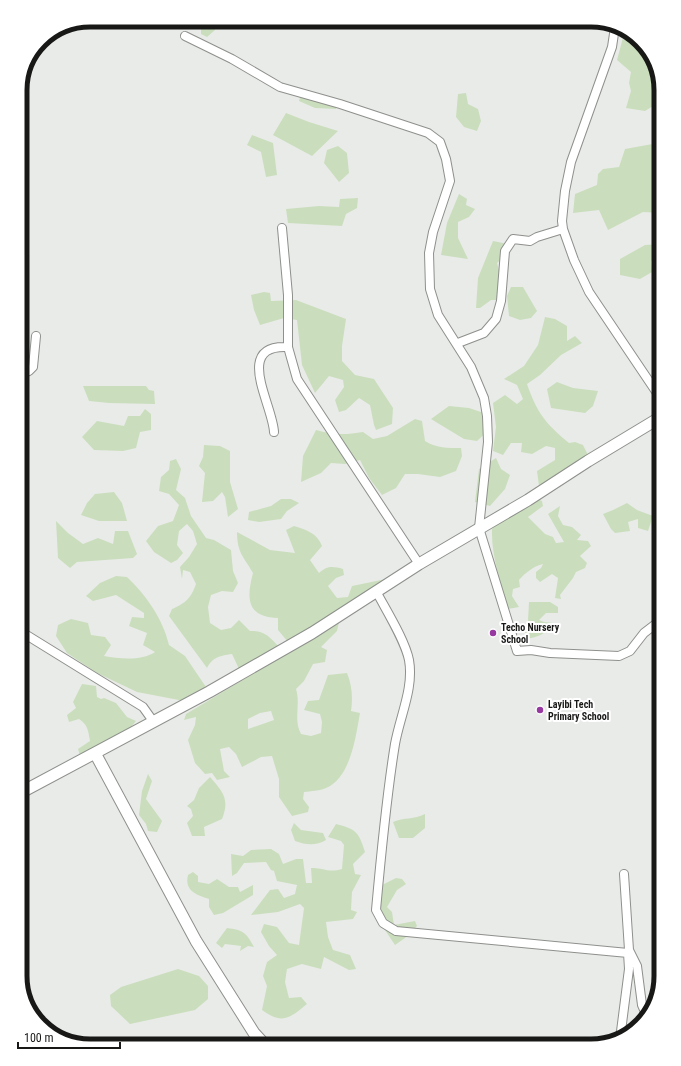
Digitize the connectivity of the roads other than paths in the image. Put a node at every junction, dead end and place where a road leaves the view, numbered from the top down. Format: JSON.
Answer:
{"nodes":[{"id":1,"x":614,"y":31,"type":"edge"},
{"id":2,"x":185,"y":36,"type":"dead end"},
{"id":3,"x":282,"y":228,"type":"dead end"},
{"id":4,"x":563,"y":229,"type":"junction"},
{"id":5,"x":36,"y":336,"type":"dead end"},
{"id":6,"x":458,"y":344,"type":"junction"},
{"id":7,"x":288,"y":347,"type":"junction"},
{"id":8,"x":27,"y":371,"type":"edge"},
{"id":9,"x":654,"y":389,"type":"edge"},
{"id":10,"x":654,"y":421,"type":"edge"},
{"id":11,"x":274,"y":432,"type":"dead end"},
{"id":12,"x":479,"y":528,"type":"junction"},
{"id":13,"x":419,"y":564,"type":"junction"},
{"id":14,"x":376,"y":591,"type":"junction"},
{"id":15,"x":654,"y":625,"type":"edge"},
{"id":16,"x":27,"y":635,"type":"edge"},
{"id":17,"x":153,"y":720,"type":"junction"},
{"id":18,"x":95,"y":753,"type":"junction"},
{"id":19,"x":27,"y":789,"type":"edge"},
{"id":20,"x":624,"y":874,"type":"dead end"},
{"id":21,"x":644,"y":1010,"type":"edge"},
{"id":22,"x":621,"y":1032,"type":"edge"},
{"id":23,"x":260,"y":1039,"type":"edge"}],
"edges":[{"from":1,"to":4,"type":"street"},
{"from":2,"to":6,"type":"street"},
{"from":3,"to":7,"type":"street"},
{"from":4,"to":6,"type":"street"},
{"from":4,"to":9,"type":"street"},
{"from":5,"to":8,"type":"street"},
{"from":6,"to":12,"type":"street"},
{"from":7,"to":11,"type":"street"},
{"from":7,"to":13,"type":"street"},
{"from":10,"to":12,"type":"street"},
{"from":12,"to":13,"type":"street"},
{"from":12,"to":15,"type":"street"},
{"from":13,"to":14,"type":"street"},
{"from":14,"to":17,"type":"street"},
{"from":14,"to":22,"type":"street"},
{"from":16,"to":17,"type":"street"},
{"from":17,"to":18,"type":"street"},
{"from":18,"to":19,"type":"street"},
{"from":18,"to":23,"type":"street"},
{"from":20,"to":21,"type":"street"}]}
